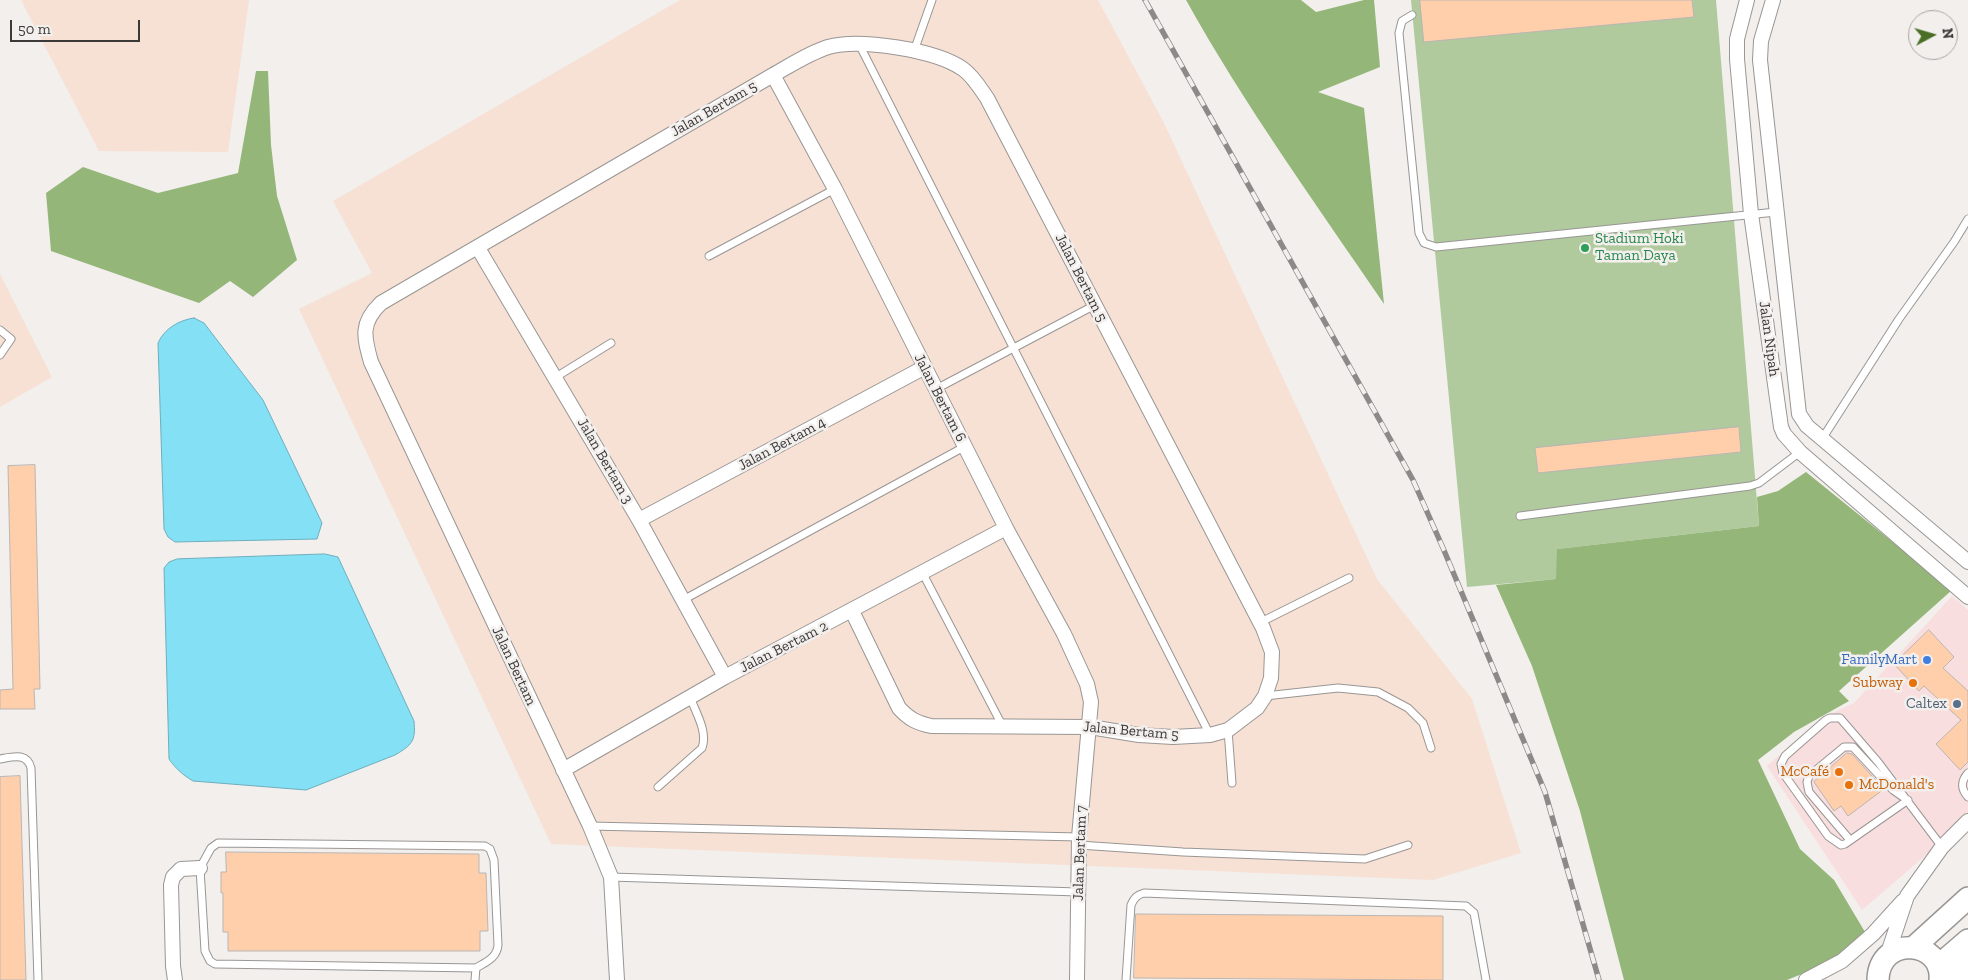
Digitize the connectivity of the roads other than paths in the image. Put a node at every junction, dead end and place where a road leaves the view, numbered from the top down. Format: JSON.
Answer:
{"nodes":[{"id":1,"x":932,"y":0,"type":"edge"},
{"id":2,"x":1747,"y":0,"type":"edge"},
{"id":3,"x":1759,"y":0,"type":"edge"},
{"id":4,"x":1769,"y":0,"type":"edge"},
{"id":5,"x":1773,"y":0,"type":"edge"},
{"id":6,"x":1412,"y":15,"type":"dead end"},
{"id":7,"x":858,"y":43,"type":"junction"},
{"id":8,"x":914,"y":52,"type":"junction"},
{"id":9,"x":774,"y":75,"type":"junction"},
{"id":10,"x":835,"y":189,"type":"junction"},
{"id":11,"x":1776,"y":212,"type":"junction"},
{"id":12,"x":1751,"y":214,"type":"junction"},
{"id":13,"x":1968,"y":219,"type":"edge"},
{"id":14,"x":478,"y":248,"type":"junction"},
{"id":15,"x":709,"y":256,"type":"dead end"},
{"id":16,"x":1095,"y":306,"type":"junction"},
{"id":17,"x":0,"y":330,"type":"edge"},
{"id":18,"x":611,"y":343,"type":"dead end"},
{"id":19,"x":1013,"y":349,"type":"junction"},
{"id":20,"x":0,"y":355,"type":"edge"},
{"id":21,"x":371,"y":362,"type":"joint"},
{"id":22,"x":925,"y":367,"type":"junction"},
{"id":23,"x":556,"y":377,"type":"junction"},
{"id":24,"x":936,"y":389,"type":"junction"},
{"id":25,"x":1822,"y":438,"type":"junction"},
{"id":26,"x":964,"y":447,"type":"junction"},
{"id":27,"x":1800,"y":452,"type":"junction"},
{"id":28,"x":1520,"y":516,"type":"dead end"},
{"id":29,"x":639,"y":520,"type":"junction"},
{"id":30,"x":1006,"y":528,"type":"junction"},
{"id":31,"x":1968,"y":562,"type":"edge"},
{"id":32,"x":922,"y":572,"type":"junction"},
{"id":33,"x":1349,"y":578,"type":"dead end"},
{"id":34,"x":1968,"y":597,"type":"edge"},
{"id":35,"x":683,"y":600,"type":"junction"},
{"id":36,"x":852,"y":611,"type":"junction"},
{"id":37,"x":1260,"y":622,"type":"junction"},
{"id":38,"x":725,"y":677,"type":"junction"},
{"id":39,"x":1265,"y":696,"type":"junction"},
{"id":40,"x":690,"y":697,"type":"junction"},
{"id":41,"x":1002,"y":725,"type":"junction"},
{"id":42,"x":1090,"y":726,"type":"junction"},
{"id":43,"x":1228,"y":730,"type":"junction"},
{"id":44,"x":1210,"y":735,"type":"junction"},
{"id":45,"x":1431,"y":748,"type":"dead end"},
{"id":46,"x":0,"y":759,"type":"edge"},
{"id":47,"x":563,"y":770,"type":"junction"},
{"id":48,"x":1968,"y":774,"type":"edge"},
{"id":49,"x":1232,"y":783,"type":"dead end"},
{"id":50,"x":658,"y":786,"type":"dead end"},
{"id":51,"x":1968,"y":797,"type":"edge"},
{"id":52,"x":1908,"y":800,"type":"junction"},
{"id":53,"x":1968,"y":821,"type":"edge"},
{"id":54,"x":590,"y":826,"type":"junction"},
{"id":55,"x":1850,"y":840,"type":"junction"},
{"id":56,"x":1079,"y":841,"type":"junction"},
{"id":57,"x":1408,"y":845,"type":"dead end"},
{"id":58,"x":1942,"y":847,"type":"junction"},
{"id":59,"x":200,"y":868,"type":"junction"},
{"id":60,"x":611,"y":877,"type":"junction"},
{"id":61,"x":1078,"y":892,"type":"junction"},
{"id":62,"x":1907,"y":896,"type":"junction"},
{"id":63,"x":1968,"y":898,"type":"edge"},
{"id":64,"x":1968,"y":940,"type":"edge"},
{"id":65,"x":1914,"y":947,"type":"junction"},
{"id":66,"x":1968,"y":956,"type":"edge"},
{"id":67,"x":476,"y":968,"type":"junction"},
{"id":68,"x":1876,"y":972,"type":"edge"},
{"id":69,"x":1939,"y":973,"type":"edge"},
{"id":70,"x":38,"y":980,"type":"edge"},
{"id":71,"x":176,"y":980,"type":"edge"},
{"id":72,"x":475,"y":980,"type":"edge"},
{"id":73,"x":617,"y":980,"type":"edge"},
{"id":74,"x":1077,"y":980,"type":"edge"},
{"id":75,"x":1126,"y":980,"type":"edge"},
{"id":76,"x":1486,"y":980,"type":"edge"},
{"id":77,"x":1806,"y":980,"type":"edge"},
{"id":78,"x":1958,"y":980,"type":"edge"}],
"edges":[{"from":1,"to":8,"type":"lane"},
{"from":2,"to":12,"type":"street","name":"Jalan Nipah"},
{"from":3,"to":4,"type":"street"},
{"from":5,"to":11,"type":"street","name":"Jalan Nipah"},
{"from":6,"to":12,"type":"lane"},
{"from":7,"to":8,"type":"street","name":"Jalan Bertam 5"},
{"from":7,"to":9,"type":"street","name":"Jalan Bertam 5"},
{"from":7,"to":19,"type":"lane"},
{"from":8,"to":16,"type":"street","name":"Jalan Bertam 5"},
{"from":9,"to":10,"type":"street","name":"Jalan Bertam 6"},
{"from":9,"to":14,"type":"street","name":"Jalan Bertam 5"},
{"from":10,"to":15,"type":"lane"},
{"from":10,"to":22,"type":"street","name":"Jalan Bertam 6"},
{"from":11,"to":12,"type":"lane"},
{"from":11,"to":25,"type":"street","name":"Jalan Nipah"},
{"from":12,"to":27,"type":"street","name":"Jalan Nipah"},
{"from":13,"to":25,"type":"lane"},
{"from":14,"to":21,"type":"street","name":"Jalan Bertam 5"},
{"from":14,"to":23,"type":"street","name":"Jalan Bertam 3"},
{"from":16,"to":19,"type":"lane"},
{"from":16,"to":37,"type":"street","name":"Jalan Bertam 5"},
{"from":17,"to":20,"type":"lane"},
{"from":18,"to":23,"type":"lane"},
{"from":19,"to":24,"type":"lane"},
{"from":19,"to":44,"type":"lane"},
{"from":21,"to":47,"type":"street","name":"Jalan Bertam"},
{"from":22,"to":24,"type":"street","name":"Jalan Bertam 6"},
{"from":22,"to":29,"type":"street","name":"Jalan Bertam 4"},
{"from":23,"to":29,"type":"street","name":"Jalan Bertam 3"},
{"from":24,"to":26,"type":"street","name":"Jalan Bertam 6"},
{"from":25,"to":31,"type":"street","name":"Jalan Nipah"},
{"from":26,"to":30,"type":"street","name":"Jalan Bertam 6"},
{"from":26,"to":35,"type":"lane"},
{"from":27,"to":28,"type":"lane"},
{"from":27,"to":34,"type":"street","name":"Jalan Nipah"},
{"from":29,"to":35,"type":"street","name":"Jalan Bertam 3"},
{"from":30,"to":32,"type":"street","name":"Jalan Bertam 2"},
{"from":30,"to":42,"type":"street","name":"Jalan Bertam 6"},
{"from":32,"to":36,"type":"street","name":"Jalan Bertam 2"},
{"from":32,"to":41,"type":"lane"},
{"from":33,"to":37,"type":"lane"},
{"from":35,"to":38,"type":"street","name":"Jalan Bertam 3"},
{"from":36,"to":38,"type":"street","name":"Jalan Bertam 2"},
{"from":36,"to":41,"type":"street","name":"Jalan Bertam 5"},
{"from":37,"to":39,"type":"street","name":"Jalan Bertam 5"},
{"from":38,"to":40,"type":"street","name":"Jalan Bertam 2"},
{"from":39,"to":43,"type":"street","name":"Jalan Bertam 5"},
{"from":39,"to":45,"type":"lane"},
{"from":40,"to":47,"type":"street","name":"Jalan Bertam 2"},
{"from":40,"to":50,"type":"lane"},
{"from":41,"to":42,"type":"street","name":"Jalan Bertam 5"},
{"from":42,"to":44,"type":"street","name":"Jalan Bertam 5"},
{"from":42,"to":56,"type":"street","name":"Jalan Bertam 7"},
{"from":43,"to":44,"type":"street","name":"Jalan Bertam 5"},
{"from":43,"to":49,"type":"lane"},
{"from":46,"to":70,"type":"lane"},
{"from":47,"to":54,"type":"street","name":"Jalan Bertam"},
{"from":48,"to":51,"type":"lane"},
{"from":52,"to":55,"type":"lane"},
{"from":52,"to":55,"type":"lane"},
{"from":52,"to":55,"type":"lane"},
{"from":52,"to":58,"type":"lane"},
{"from":53,"to":58,"type":"street"},
{"from":54,"to":56,"type":"lane"},
{"from":54,"to":60,"type":"street","name":"Jalan Bertam"},
{"from":56,"to":57,"type":"lane"},
{"from":56,"to":61,"type":"street","name":"Jalan Bertam 7"},
{"from":58,"to":62,"type":"street"},
{"from":59,"to":67,"type":"lane"},
{"from":59,"to":67,"type":"lane"},
{"from":59,"to":71,"type":"street"},
{"from":60,"to":61,"type":"lane"},
{"from":60,"to":73,"type":"street","name":"Jalan Bertam"},
{"from":61,"to":74,"type":"street","name":"Jalan Bertam 7"},
{"from":62,"to":68,"type":"street"},
{"from":62,"to":77,"type":"street"},
{"from":63,"to":65,"type":"main road"},
{"from":64,"to":69,"type":"main road"},
{"from":65,"to":68,"type":"main road"},
{"from":65,"to":69,"type":"main road"},
{"from":66,"to":78,"type":"main road"},
{"from":67,"to":72,"type":"lane"},
{"from":75,"to":76,"type":"lane"}]}
